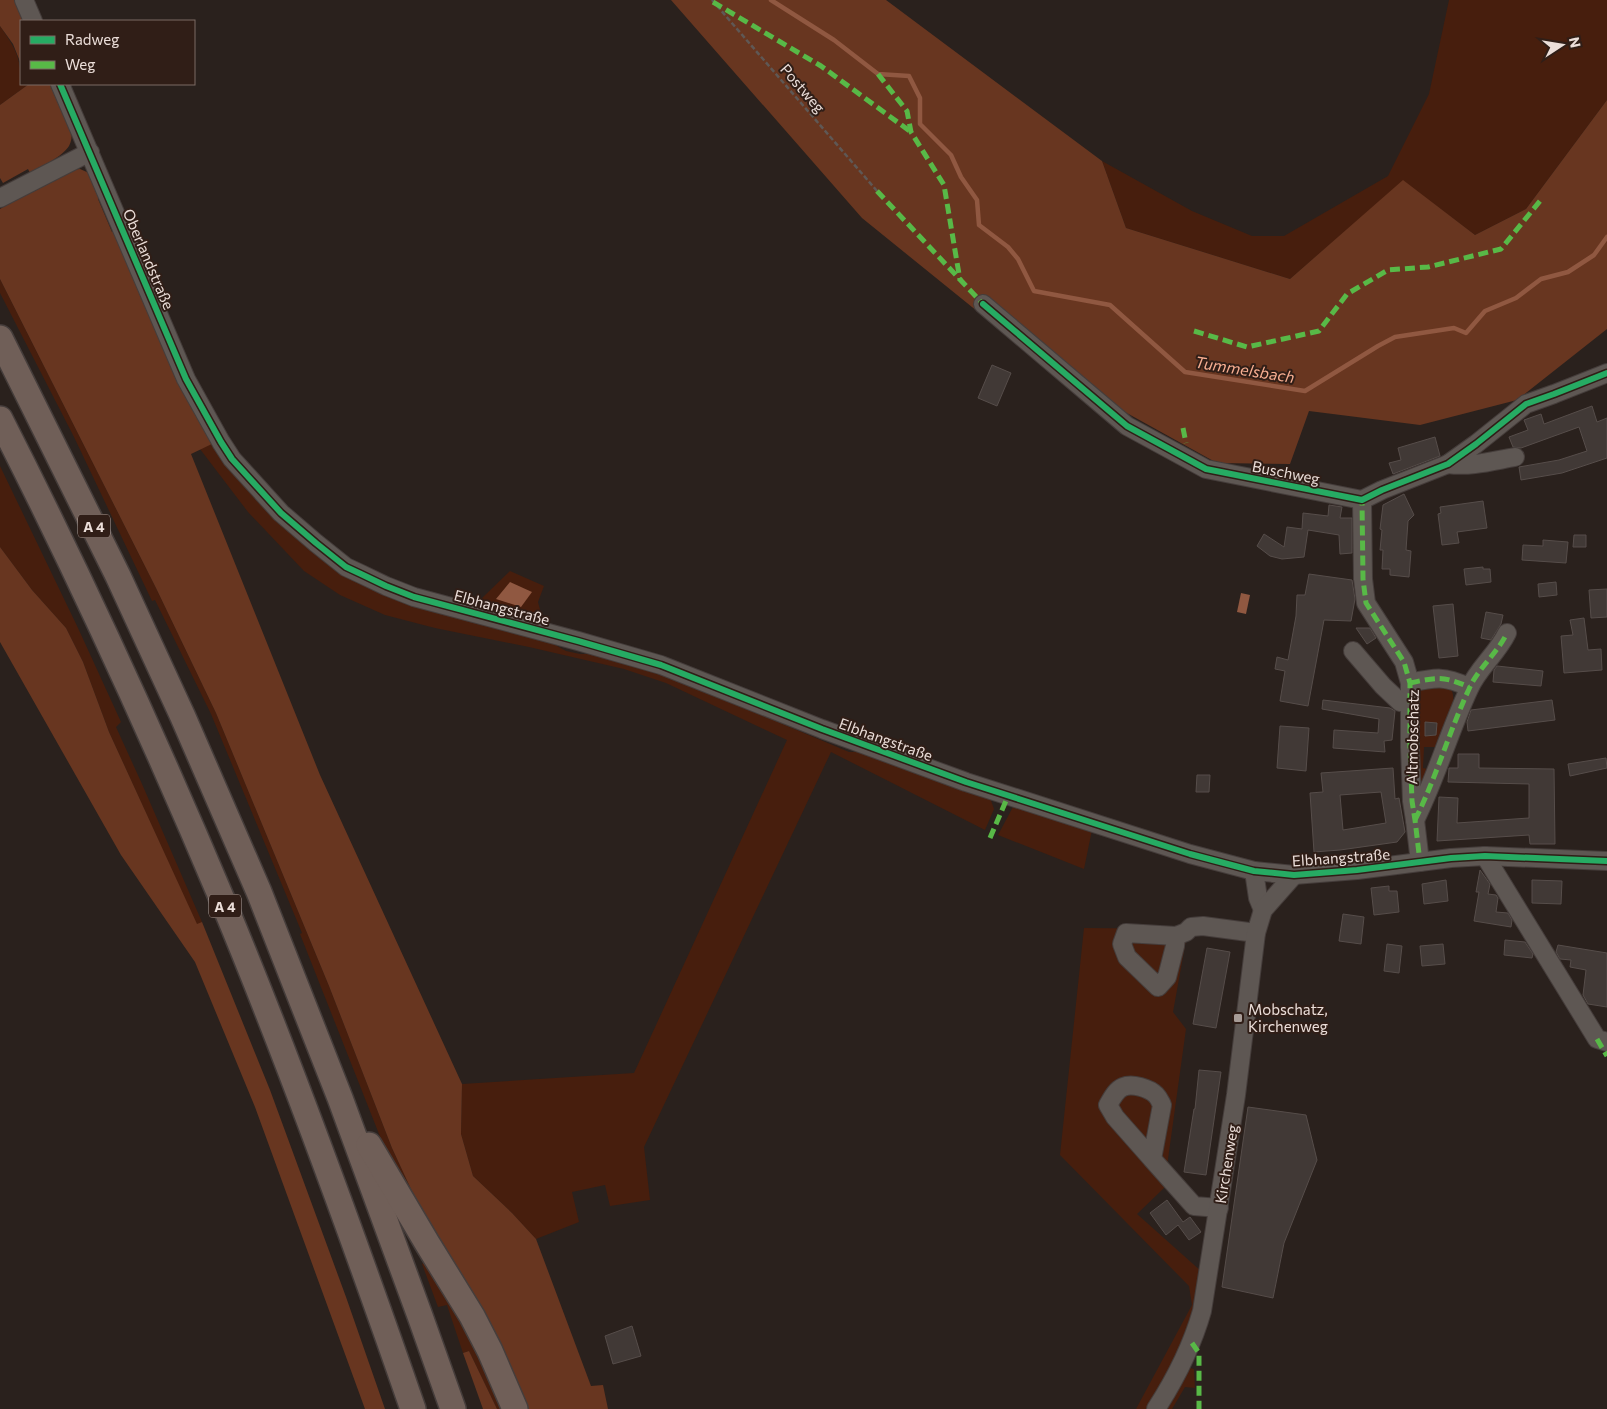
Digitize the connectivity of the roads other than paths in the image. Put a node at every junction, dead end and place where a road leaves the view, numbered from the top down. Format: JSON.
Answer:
{"nodes":[{"id":1,"x":24,"y":0,"type":"edge"},
{"id":2,"x":33,"y":20,"type":"edge"},
{"id":3,"x":60,"y":85,"type":"edge"},
{"id":4,"x":90,"y":152,"type":"junction"},
{"id":5,"x":1,"y":197,"type":"edge"},
{"id":6,"x":982,"y":304,"type":"dead end"},
{"id":7,"x":0,"y":338,"type":"edge"},
{"id":8,"x":1607,"y":373,"type":"edge"},
{"id":9,"x":0,"y":419,"type":"edge"},
{"id":10,"x":221,"y":442,"type":"joint"},
{"id":11,"x":1515,"y":457,"type":"dead end"},
{"id":12,"x":1448,"y":464,"type":"junction"},
{"id":13,"x":1362,"y":500,"type":"junction"},
{"id":14,"x":1507,"y":633,"type":"dead end"},
{"id":15,"x":1353,"y":651,"type":"dead end"},
{"id":16,"x":1410,"y":683,"type":"junction"},
{"id":17,"x":1470,"y":687,"type":"junction"},
{"id":18,"x":1409,"y":703,"type":"junction"},
{"id":19,"x":1415,"y":820,"type":"junction"},
{"id":20,"x":1485,"y":856,"type":"junction"},
{"id":21,"x":1607,"y":861,"type":"edge"},
{"id":22,"x":1420,"y":862,"type":"junction"},
{"id":23,"x":1254,"y":870,"type":"junction"},
{"id":24,"x":1294,"y":875,"type":"junction"},
{"id":25,"x":1263,"y":910,"type":"junction"},
{"id":26,"x":1256,"y":933,"type":"junction"},
{"id":27,"x":1176,"y":936,"type":"dead end"},
{"id":28,"x":1602,"y":1041,"type":"edge"},
{"id":29,"x":340,"y":1098,"type":"junction"},
{"id":30,"x":1152,"y":1159,"type":"dead end"},
{"id":31,"x":1219,"y":1208,"type":"junction"},
{"id":32,"x":412,"y":1409,"type":"edge"},
{"id":33,"x":453,"y":1409,"type":"edge"},
{"id":34,"x":514,"y":1409,"type":"edge"},
{"id":35,"x":1156,"y":1409,"type":"edge"}],
"edges":[{"from":1,"to":2,"type":"street"},
{"from":3,"to":4,"type":"street","name":"Oberlandstraße"},
{"from":4,"to":5,"type":"street"},
{"from":4,"to":10,"type":"street","name":"Oberlandstraße"},
{"from":6,"to":13,"type":"street","name":"Buschweg"},
{"from":7,"to":29,"type":"highway","number":"A 4"},
{"from":8,"to":12,"type":"street"},
{"from":9,"to":32,"type":"highway","number":"A 4"},
{"from":10,"to":23,"type":"street","name":"Elbhangstraße"},
{"from":11,"to":12,"type":"street"},
{"from":12,"to":13,"type":"street"},
{"from":13,"to":16,"type":"street"},
{"from":14,"to":17,"type":"street","name":"Altmobschatz"},
{"from":15,"to":18,"type":"street"},
{"from":16,"to":17,"type":"street","name":"Altmobschatz"},
{"from":16,"to":18,"type":"street","name":"Altmobschatz"},
{"from":17,"to":19,"type":"street","name":"Altmobschatz"},
{"from":18,"to":19,"type":"street","name":"Altmobschatz"},
{"from":19,"to":22,"type":"street","name":"Altmobschatz"},
{"from":20,"to":21,"type":"street","name":"Elbhangstraße"},
{"from":20,"to":22,"type":"street","name":"Elbhangstraße"},
{"from":20,"to":28,"type":"street"},
{"from":22,"to":24,"type":"street","name":"Elbhangstraße"},
{"from":23,"to":24,"type":"street","name":"Elbhangstraße"},
{"from":23,"to":25,"type":"street"},
{"from":24,"to":25,"type":"street","name":"Kirchenweg"},
{"from":25,"to":26,"type":"street","name":"Kirchenweg"},
{"from":26,"to":27,"type":"street"},
{"from":26,"to":31,"type":"street","name":"Kirchenweg"},
{"from":29,"to":33,"type":"highway","number":"A 4"},
{"from":29,"to":34,"type":"highway"},
{"from":30,"to":31,"type":"street"},
{"from":31,"to":35,"type":"street","name":"Kirchenweg"}]}
